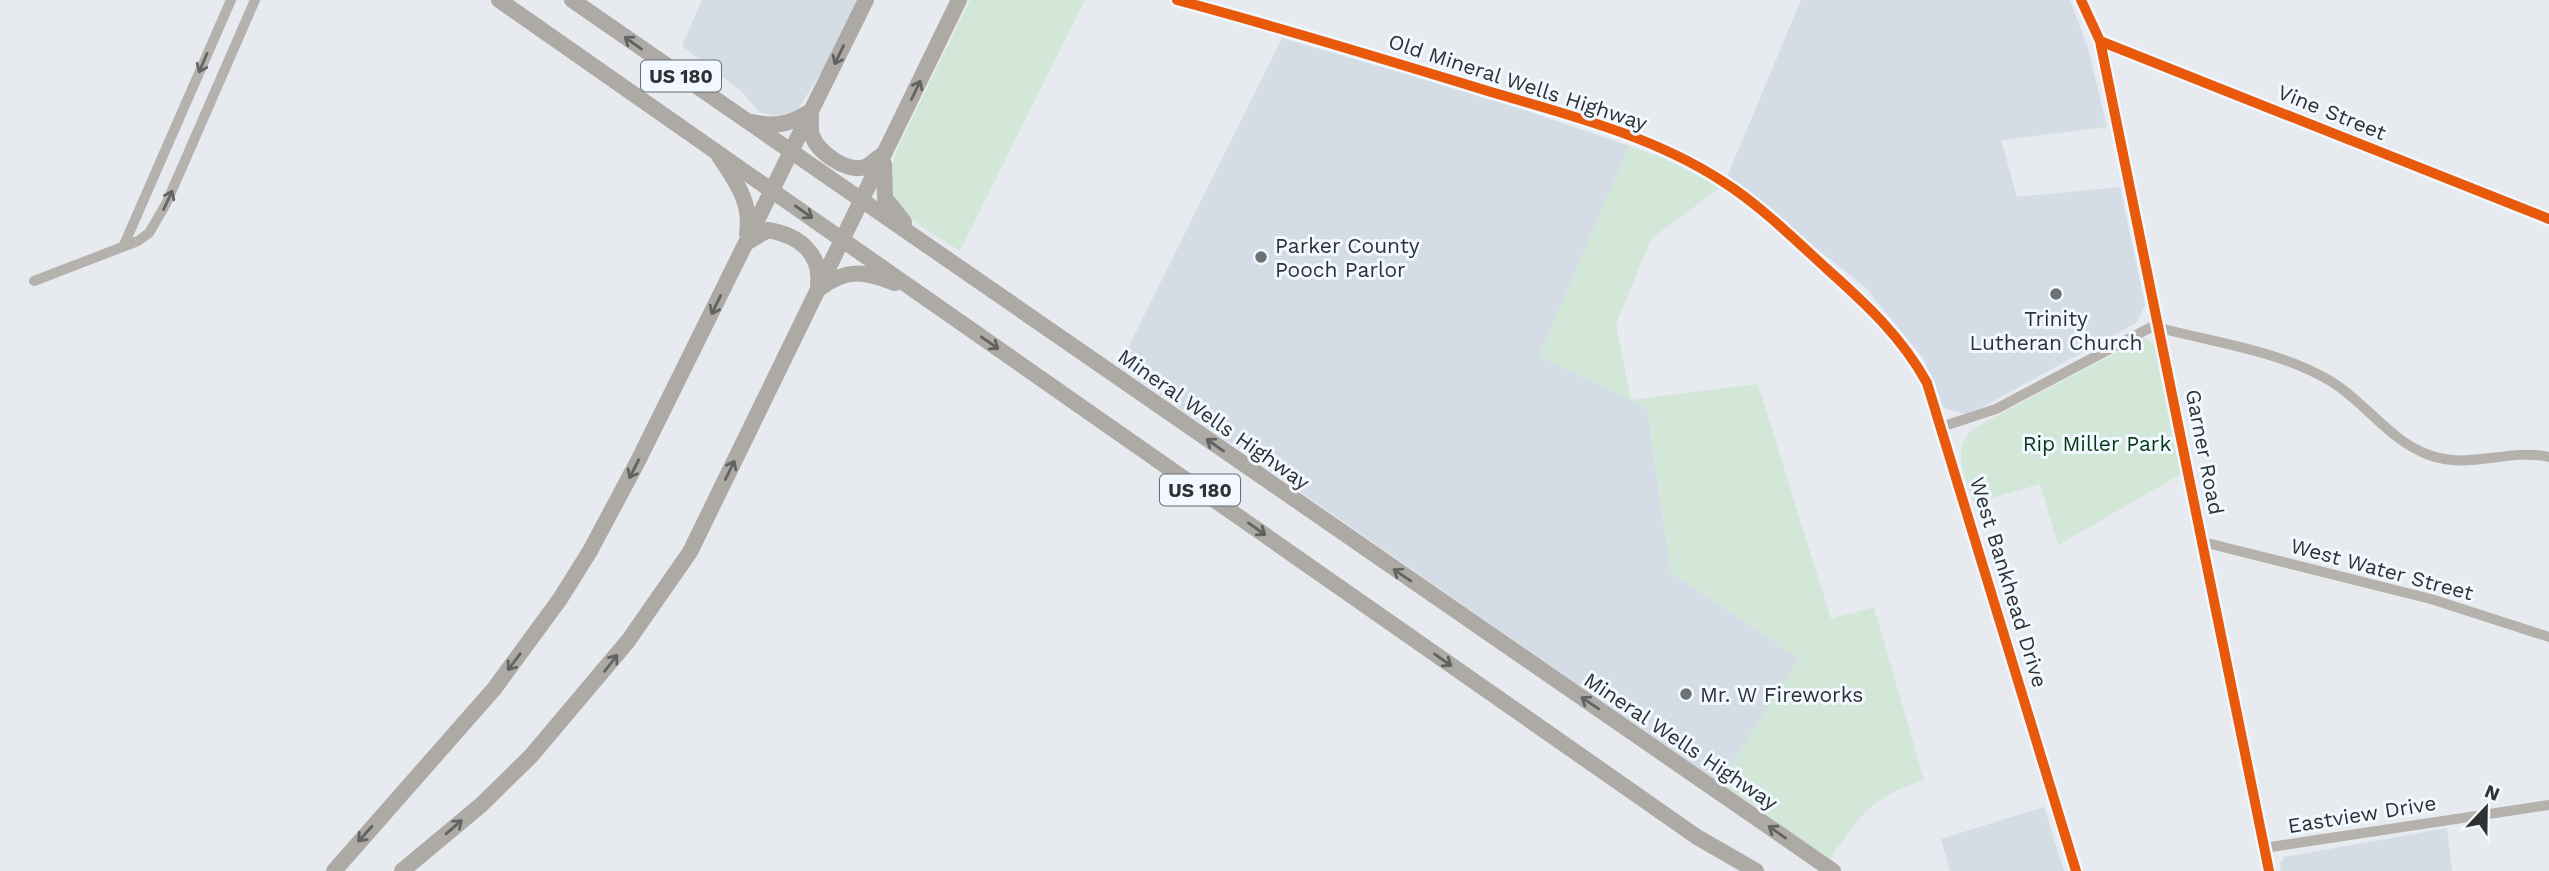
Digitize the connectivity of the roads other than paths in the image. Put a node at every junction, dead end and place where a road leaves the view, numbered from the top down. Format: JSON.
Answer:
{"nodes":[{"id":1,"x":231,"y":0,"type":"edge"},
{"id":2,"x":242,"y":0,"type":"edge"},
{"id":3,"x":499,"y":0,"type":"edge"},
{"id":4,"x":572,"y":0,"type":"edge"},
{"id":5,"x":866,"y":0,"type":"edge"},
{"id":6,"x":959,"y":0,"type":"edge"},
{"id":7,"x":1177,"y":0,"type":"edge"},
{"id":8,"x":2081,"y":0,"type":"edge"},
{"id":9,"x":255,"y":1,"type":"edge"},
{"id":10,"x":2100,"y":41,"type":"junction"},
{"id":11,"x":811,"y":110,"type":"junction"},
{"id":12,"x":746,"y":120,"type":"junction"},
{"id":13,"x":715,"y":149,"type":"junction"},
{"id":14,"x":790,"y":151,"type":"junction"},
{"id":15,"x":886,"y":151,"type":"junction"},
{"id":16,"x":771,"y":190,"type":"junction"},
{"id":17,"x":862,"y":200,"type":"junction"},
{"id":18,"x":2549,"y":219,"type":"edge"},
{"id":19,"x":842,"y":239,"type":"junction"},
{"id":20,"x":922,"y":242,"type":"junction"},
{"id":21,"x":746,"y":243,"type":"junction"},
{"id":22,"x":123,"y":247,"type":"junction"},
{"id":23,"x":34,"y":281,"type":"dead end"},
{"id":24,"x":817,"y":290,"type":"junction"},
{"id":25,"x":919,"y":293,"type":"junction"},
{"id":26,"x":1880,"y":316,"type":"joint"},
{"id":27,"x":2160,"y":326,"type":"junction"},
{"id":28,"x":1941,"y":427,"type":"junction"},
{"id":29,"x":2549,"y":457,"type":"edge"},
{"id":30,"x":2203,"y":542,"type":"junction"},
{"id":31,"x":2549,"y":637,"type":"edge"},
{"id":32,"x":2549,"y":805,"type":"edge"},
{"id":33,"x":2264,"y":848,"type":"junction"},
{"id":34,"x":334,"y":871,"type":"edge"},
{"id":35,"x":402,"y":871,"type":"edge"},
{"id":36,"x":1756,"y":871,"type":"edge"},
{"id":37,"x":1833,"y":871,"type":"edge"},
{"id":38,"x":2076,"y":871,"type":"edge"},
{"id":39,"x":2269,"y":871,"type":"edge"}],
"edges":[{"from":1,"to":22,"type":"street","one_way":true},
{"from":2,"to":9,"type":"street"},
{"from":3,"to":13,"type":"main road","number":"US 180"},
{"from":12,"to":4,"type":"main road","name":"Mineral Wells Highway","number":"US 180","one_way":true},
{"from":5,"to":11,"type":"main road","one_way":true},
{"from":15,"to":6,"type":"main road","one_way":true},
{"from":7,"to":26,"type":"street","name":"Old Mineral Wells Highway"},
{"from":8,"to":10,"type":"street","name":"Garner Road"},
{"from":22,"to":9,"type":"street","one_way":true},
{"from":10,"to":18,"type":"street","name":"Vine Street"},
{"from":10,"to":27,"type":"street","name":"Garner Road"},
{"from":11,"to":12,"type":"main road"},
{"from":11,"to":14,"type":"main road"},
{"from":11,"to":15,"type":"main road"},
{"from":12,"to":14,"type":"main road","name":"Mineral Wells Highway","number":"US 180"},
{"from":13,"to":16,"type":"main road","number":"US 180"},
{"from":13,"to":21,"type":"main road"},
{"from":14,"to":16,"type":"main road"},
{"from":14,"to":17,"type":"main road","name":"Mineral Wells Highway","number":"US 180"},
{"from":15,"to":17,"type":"main road"},
{"from":15,"to":20,"type":"main road"},
{"from":16,"to":19,"type":"main road","number":"US 180","one_way":true},
{"from":16,"to":21,"type":"main road"},
{"from":17,"to":19,"type":"main road"},
{"from":17,"to":20,"type":"main road","name":"Mineral Wells Highway","number":"US 180"},
{"from":19,"to":24,"type":"main road"},
{"from":19,"to":25,"type":"main road","number":"US 180"},
{"from":37,"to":20,"type":"main road","name":"Mineral Wells Highway","number":"US 180","one_way":true},
{"from":21,"to":24,"type":"main road"},
{"from":21,"to":34,"type":"main road","one_way":true},
{"from":22,"to":23,"type":"street"},
{"from":24,"to":25,"type":"main road"},
{"from":35,"to":24,"type":"main road","one_way":true},
{"from":25,"to":36,"type":"main road","number":"US 180","one_way":true},
{"from":26,"to":28,"type":"street","name":"West Bankhead Drive"},
{"from":27,"to":28,"type":"street"},
{"from":27,"to":29,"type":"street"},
{"from":27,"to":30,"type":"street","name":"Garner Road"},
{"from":28,"to":38,"type":"street","name":"West Bankhead Drive"},
{"from":30,"to":31,"type":"street","name":"West Water Street"},
{"from":30,"to":33,"type":"street","name":"Garner Road"},
{"from":32,"to":33,"type":"street","name":"Eastview Drive"},
{"from":33,"to":39,"type":"street","name":"Garner Road"}]}
